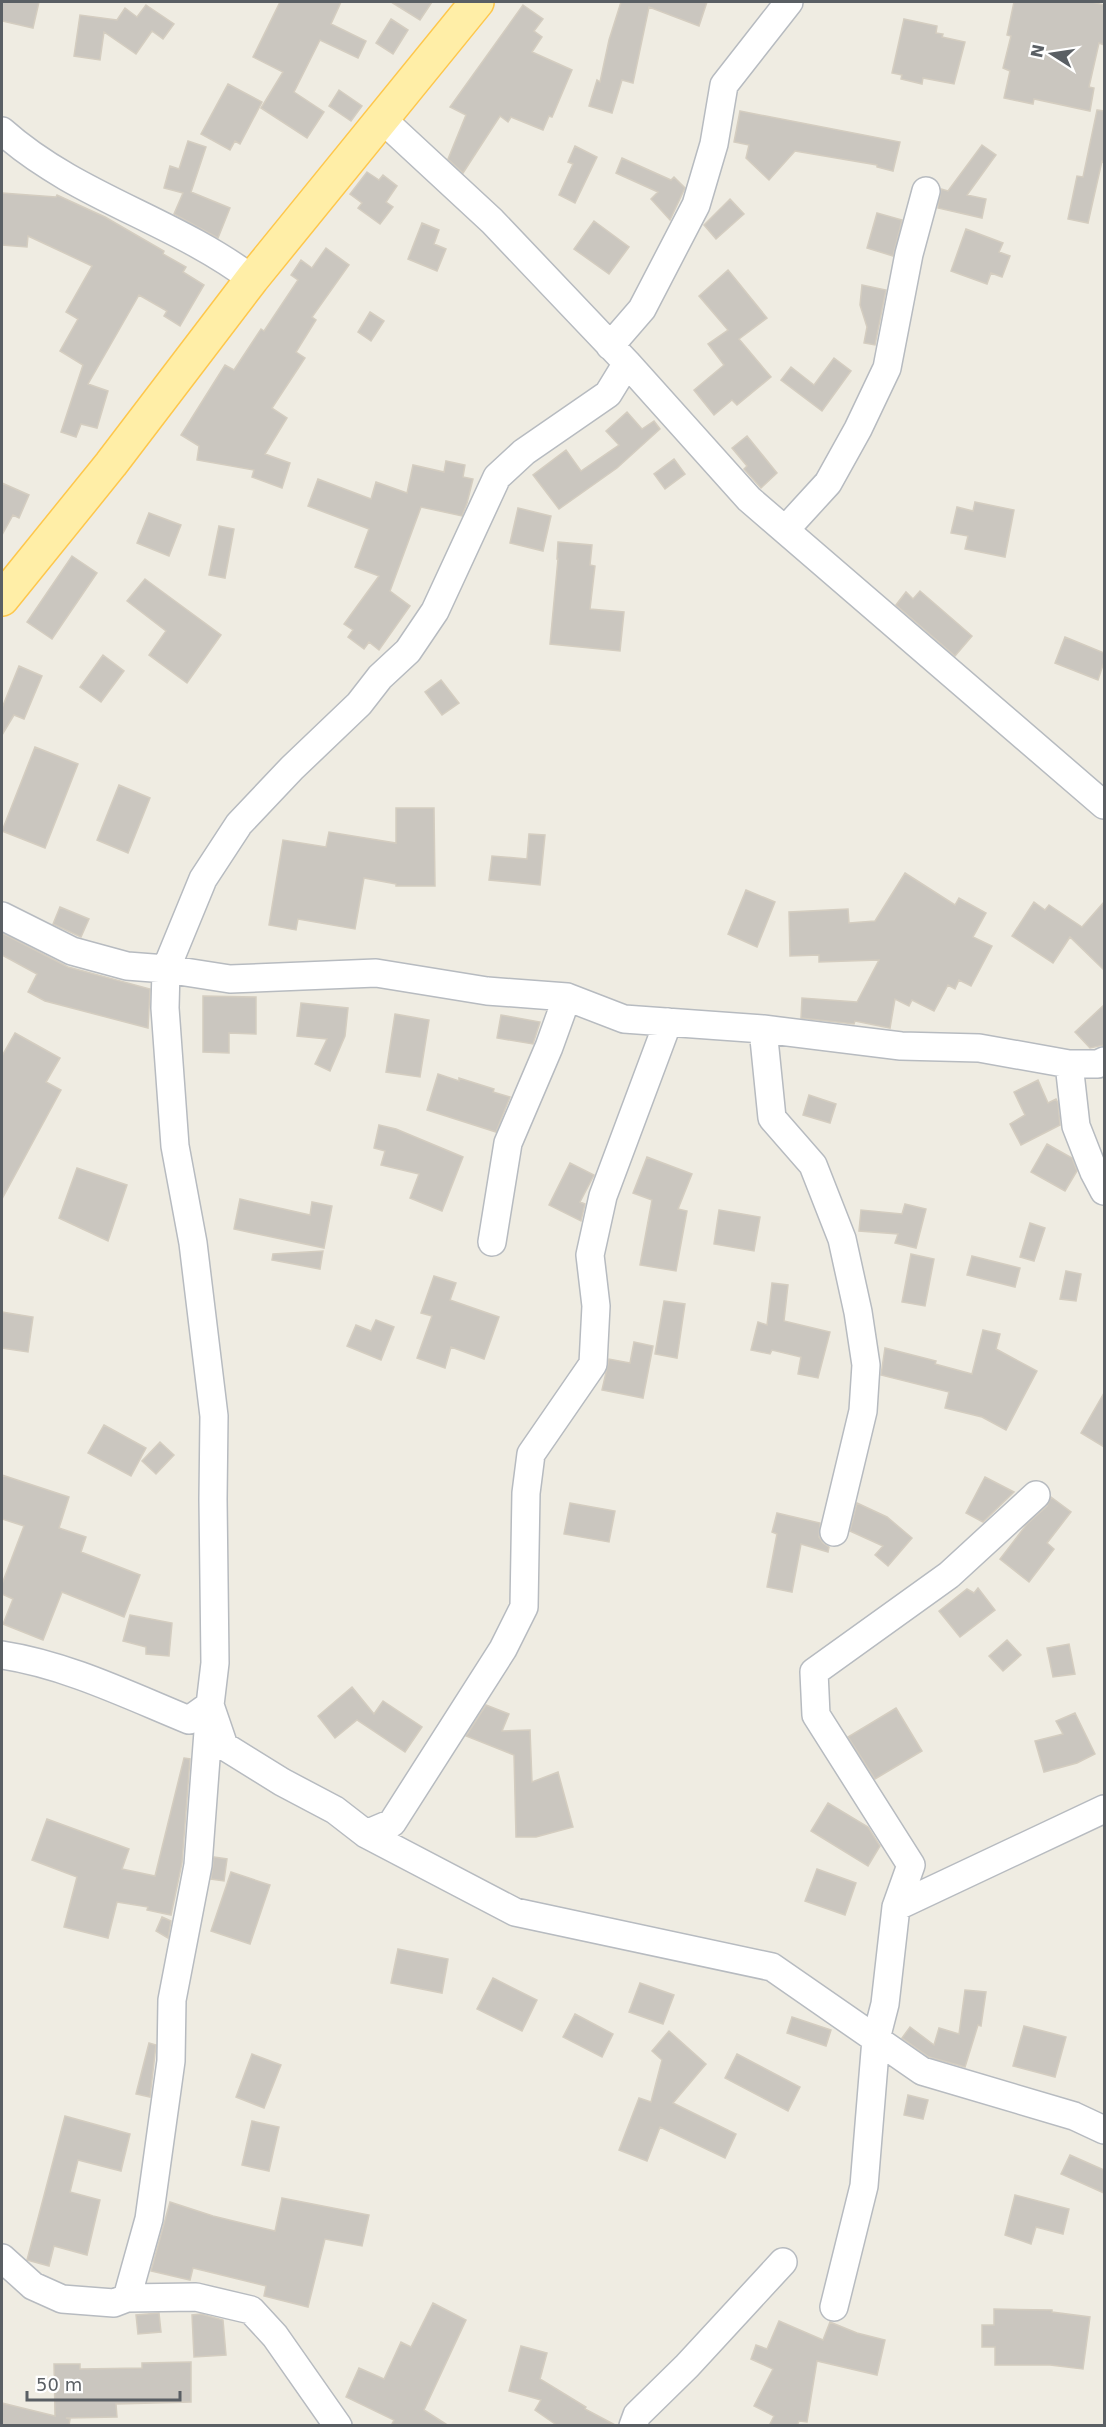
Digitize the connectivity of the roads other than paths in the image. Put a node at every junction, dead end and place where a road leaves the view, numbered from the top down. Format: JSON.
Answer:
{"nodes":[{"id":1,"x":477,"y":2,"type":"edge"},
{"id":2,"x":789,"y":2,"type":"edge"},
{"id":3,"x":383,"y":120,"type":"junction"},
{"id":4,"x":2,"y":131,"type":"edge"},
{"id":5,"x":926,"y":191,"type":"dead end"},
{"id":6,"x":252,"y":279,"type":"junction"},
{"id":7,"x":619,"y":355,"type":"junction"},
{"id":8,"x":785,"y":530,"type":"junction"},
{"id":9,"x":2,"y":599,"type":"edge"},
{"id":10,"x":1104,"y":805,"type":"edge"},
{"id":11,"x":2,"y":916,"type":"edge"},
{"id":12,"x":166,"y":969,"type":"junction"},
{"id":13,"x":567,"y":997,"type":"junction"},
{"id":14,"x":668,"y":1022,"type":"junction"},
{"id":15,"x":763,"y":1029,"type":"junction"},
{"id":16,"x":1104,"y":1061,"type":"edge"},
{"id":17,"x":1069,"y":1064,"type":"junction"},
{"id":18,"x":1104,"y":1191,"type":"edge"},
{"id":19,"x":492,"y":1242,"type":"dead end"},
{"id":20,"x":1036,"y":1496,"type":"dead end"},
{"id":21,"x":834,"y":1532,"type":"dead end"},
{"id":22,"x":2,"y":1655,"type":"edge"},
{"id":23,"x":210,"y":1705,"type":"junction"},
{"id":24,"x":1104,"y":1809,"type":"edge"},
{"id":25,"x":366,"y":1834,"type":"junction"},
{"id":26,"x":896,"y":1907,"type":"junction"},
{"id":27,"x":876,"y":2039,"type":"junction"},
{"id":28,"x":1104,"y":2130,"type":"edge"},
{"id":29,"x":2,"y":2258,"type":"edge"},
{"id":30,"x":783,"y":2262,"type":"dead end"},
{"id":31,"x":127,"y":2298,"type":"junction"},
{"id":32,"x":834,"y":2307,"type":"dead end"},
{"id":33,"x":338,"y":2426,"type":"edge"},
{"id":34,"x":633,"y":2426,"type":"edge"}],
"edges":[{"from":1,"to":3,"type":"main road"},
{"from":2,"to":7,"type":"street"},
{"from":3,"to":6,"type":"main road"},
{"from":3,"to":7,"type":"street"},
{"from":4,"to":6,"type":"street"},
{"from":5,"to":8,"type":"street"},
{"from":6,"to":9,"type":"main road"},
{"from":7,"to":8,"type":"street"},
{"from":7,"to":12,"type":"street"},
{"from":8,"to":10,"type":"street"},
{"from":11,"to":12,"type":"street"},
{"from":12,"to":13,"type":"street"},
{"from":12,"to":23,"type":"street"},
{"from":13,"to":14,"type":"street"},
{"from":13,"to":19,"type":"street"},
{"from":14,"to":15,"type":"street"},
{"from":14,"to":25,"type":"street"},
{"from":15,"to":17,"type":"street"},
{"from":15,"to":21,"type":"street"},
{"from":16,"to":17,"type":"street"},
{"from":17,"to":18,"type":"street"},
{"from":20,"to":26,"type":"street"},
{"from":22,"to":23,"type":"street"},
{"from":23,"to":25,"type":"street"},
{"from":23,"to":31,"type":"street"},
{"from":24,"to":26,"type":"street"},
{"from":25,"to":27,"type":"street"},
{"from":26,"to":27,"type":"street"},
{"from":27,"to":28,"type":"street"},
{"from":27,"to":32,"type":"street"},
{"from":29,"to":31,"type":"street"},
{"from":30,"to":34,"type":"street"},
{"from":31,"to":33,"type":"street"}]}
